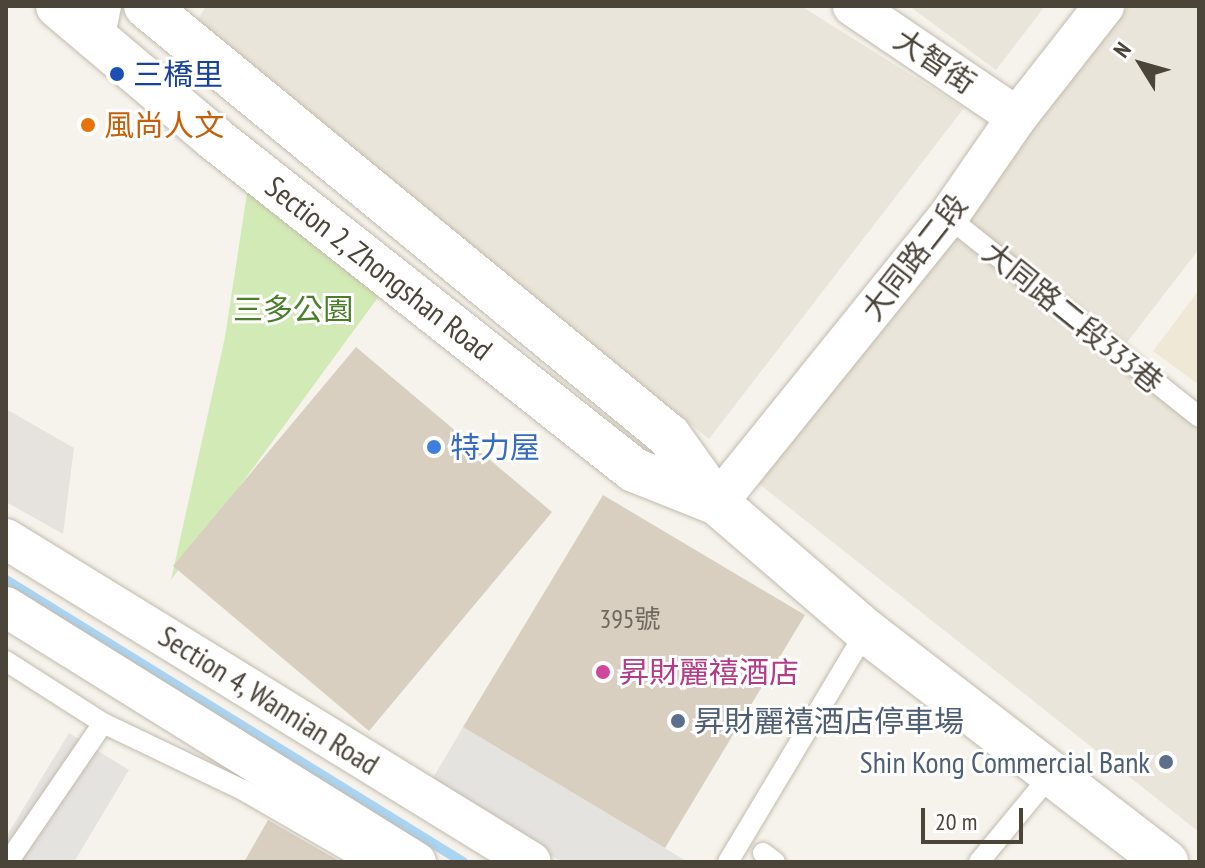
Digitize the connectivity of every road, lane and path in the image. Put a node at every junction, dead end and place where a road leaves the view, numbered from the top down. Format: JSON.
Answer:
{"nodes":[{"id":1,"x":58,"y":6,"type":"edge"},
{"id":2,"x":146,"y":6,"type":"edge"},
{"id":3,"x":853,"y":6,"type":"edge"},
{"id":4,"x":1104,"y":6,"type":"edge"},
{"id":5,"x":98,"y":20,"type":"edge"},
{"id":6,"x":1017,"y":117,"type":"junction"},
{"id":7,"x":948,"y":217,"type":"junction"},
{"id":8,"x":1199,"y":417,"type":"edge"},
{"id":9,"x":717,"y":503,"type":"junction"},
{"id":10,"x":6,"y":539,"type":"edge"},
{"id":11,"x":6,"y":607,"type":"edge"},
{"id":12,"x":866,"y":631,"type":"junction"},
{"id":13,"x":6,"y":661,"type":"edge"},
{"id":14,"x":103,"y":723,"type":"junction"},
{"id":15,"x":1054,"y":771,"type":"junction"},
{"id":16,"x":8,"y":862,"type":"edge"},
{"id":17,"x":367,"y":862,"type":"edge"},
{"id":18,"x":416,"y":862,"type":"edge"},
{"id":19,"x":531,"y":862,"type":"edge"},
{"id":20,"x":728,"y":862,"type":"edge"},
{"id":21,"x":979,"y":862,"type":"edge"},
{"id":22,"x":1166,"y":862,"type":"edge"}],
"edges":[{"from":1,"to":5,"type":"street","name":"Section 2, Zhongshan Road"},
{"from":2,"to":9,"type":"street","name":"Section 2, Zhongshan Road"},
{"from":3,"to":6,"type":"street","name":"大智街"},
{"from":4,"to":6,"type":"street","name":"大同路二段"},
{"from":5,"to":9,"type":"street","name":"Section 2, Zhongshan Road"},
{"from":6,"to":7,"type":"street","name":"大同路二段"},
{"from":7,"to":8,"type":"lane","name":"大同路二段333巷"},
{"from":7,"to":9,"type":"street","name":"大同路二段"},
{"from":9,"to":12,"type":"street","name":"Section 2, Zhongshan Road"},
{"from":10,"to":19,"type":"street","name":"Section 4, Wannian Road"},
{"from":11,"to":18,"type":"street","name":"Section 4, Wannian Road"},
{"from":12,"to":15,"type":"street","name":"Section 2, Zhongshan Road"},
{"from":12,"to":20,"type":"lane"},
{"from":13,"to":14,"type":"lane"},
{"from":14,"to":16,"type":"lane"},
{"from":14,"to":17,"type":"lane"},
{"from":15,"to":21,"type":"lane"},
{"from":15,"to":22,"type":"street","name":"Section 2, Zhongshan Road"}]}
